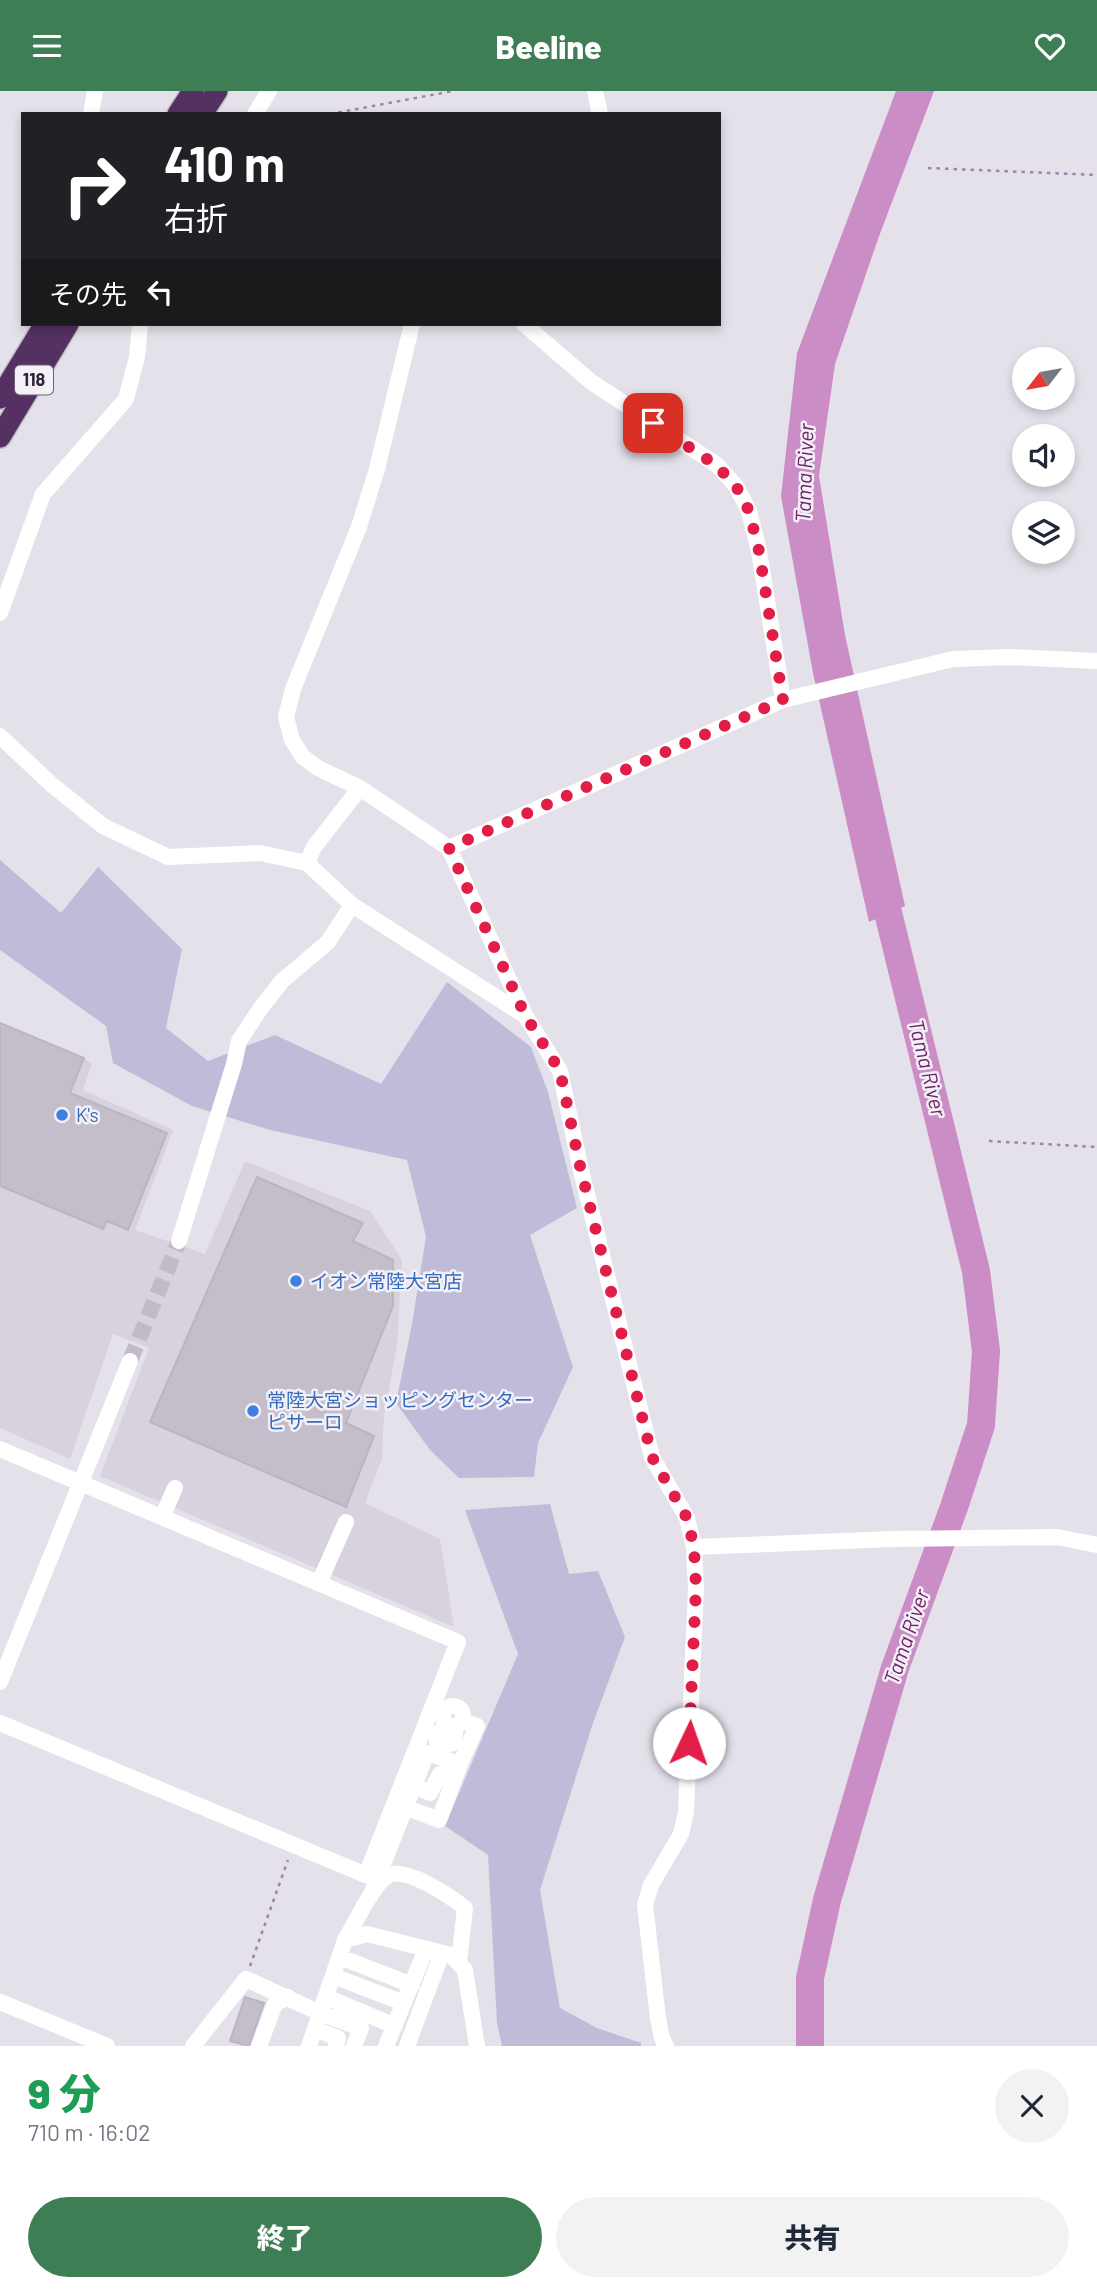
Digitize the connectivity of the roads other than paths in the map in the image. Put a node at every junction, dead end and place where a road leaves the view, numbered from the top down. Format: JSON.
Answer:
{"nodes":[{"id":1,"x":95,"y":91,"type":"edge"},
{"id":2,"x":193,"y":91,"type":"edge"},
{"id":3,"x":217,"y":91,"type":"edge"},
{"id":4,"x":269,"y":91,"type":"edge"},
{"id":5,"x":595,"y":91,"type":"edge"},
{"id":6,"x":90,"y":112,"type":"edge"},
{"id":7,"x":179,"y":112,"type":"edge"},
{"id":8,"x":203,"y":112,"type":"edge"},
{"id":9,"x":257,"y":112,"type":"edge"},
{"id":10,"x":600,"y":112,"type":"edge"},
{"id":11,"x":45,"y":326,"type":"edge"},
{"id":12,"x":67,"y":326,"type":"edge"},
{"id":13,"x":140,"y":326,"type":"edge"},
{"id":14,"x":412,"y":326,"type":"edge"},
{"id":15,"x":526,"y":326,"type":"edge"},
{"id":16,"x":0,"y":398,"type":"edge"},
{"id":17,"x":0,"y":437,"type":"edge"},
{"id":18,"x":0,"y":613,"type":"edge"},
{"id":19,"x":1097,"y":661,"type":"edge"},
{"id":20,"x":783,"y":700,"type":"junction"},
{"id":21,"x":0,"y":736,"type":"edge"},
{"id":22,"x":360,"y":788,"type":"junction"},
{"id":23,"x":449,"y":848,"type":"junction"},
{"id":24,"x":307,"y":863,"type":"junction"},
{"id":25,"x":352,"y":905,"type":"junction"},
{"id":26,"x":525,"y":1015,"type":"junction"},
{"id":27,"x":179,"y":1241,"type":"tunnel mouth"},
{"id":28,"x":130,"y":1361,"type":"tunnel mouth"},
{"id":29,"x":0,"y":1449,"type":"edge"},
{"id":30,"x":81,"y":1483,"type":"junction"},
{"id":31,"x":175,"y":1488,"type":"dead end"},
{"id":32,"x":162,"y":1517,"type":"junction"},
{"id":33,"x":346,"y":1522,"type":"dead end"},
{"id":34,"x":1097,"y":1545,"type":"edge"},
{"id":35,"x":694,"y":1547,"type":"junction"},
{"id":36,"x":319,"y":1583,"type":"junction"},
{"id":37,"x":0,"y":1682,"type":"edge"},
{"id":38,"x":0,"y":1723,"type":"edge"},
{"id":39,"x":440,"y":1751,"type":"junction"},
{"id":40,"x":457,"y":1772,"type":"junction"},
{"id":41,"x":414,"y":1786,"type":"junction"},
{"id":42,"x":405,"y":1807,"type":"junction"},
{"id":43,"x":370,"y":1897,"type":"junction"},
{"id":44,"x":345,"y":1941,"type":"junction"},
{"id":45,"x":434,"y":1951,"type":"junction"},
{"id":46,"x":340,"y":1957,"type":"junction"},
{"id":47,"x":458,"y":1963,"type":"junction"},
{"id":48,"x":333,"y":1976,"type":"junction"},
{"id":49,"x":412,"y":1985,"type":"junction"},
{"id":50,"x":288,"y":1997,"type":"junction"},
{"id":51,"x":326,"y":1997,"type":"junction"},
{"id":52,"x":0,"y":2002,"type":"edge"},
{"id":53,"x":404,"y":2003,"type":"junction"},
{"id":54,"x":318,"y":2021,"type":"junction"},
{"id":55,"x":395,"y":2026,"type":"junction"},
{"id":56,"x":107,"y":2046,"type":"edge"},
{"id":57,"x":193,"y":2046,"type":"edge"},
{"id":58,"x":259,"y":2046,"type":"edge"},
{"id":59,"x":309,"y":2046,"type":"edge"},
{"id":60,"x":336,"y":2046,"type":"edge"},
{"id":61,"x":354,"y":2046,"type":"edge"},
{"id":62,"x":386,"y":2046,"type":"edge"},
{"id":63,"x":407,"y":2046,"type":"edge"},
{"id":64,"x":477,"y":2046,"type":"edge"},
{"id":65,"x":666,"y":2046,"type":"edge"}],
"edges":[{"from":1,"to":6,"type":"street"},
{"from":2,"to":7,"type":"highway"},
{"from":3,"to":8,"type":"highway"},
{"from":4,"to":9,"type":"street"},
{"from":5,"to":10,"type":"street"},
{"from":11,"to":16,"type":"highway","number":"118"},
{"from":12,"to":17,"type":"highway","number":"118"},
{"from":13,"to":18,"type":"street"},
{"from":14,"to":22,"type":"street"},
{"from":15,"to":20,"type":"street"},
{"from":19,"to":20,"type":"street"},
{"from":20,"to":23,"type":"street"},
{"from":21,"to":24,"type":"street"},
{"from":22,"to":23,"type":"street"},
{"from":22,"to":24,"type":"street"},
{"from":23,"to":26,"type":"street"},
{"from":24,"to":25,"type":"street"},
{"from":25,"to":26,"type":"street"},
{"from":25,"to":27,"type":"street"},
{"from":26,"to":35,"type":"street"},
{"from":28,"to":30,"type":"street"},
{"from":29,"to":30,"type":"street"},
{"from":30,"to":32,"type":"street"},
{"from":30,"to":37,"type":"street"},
{"from":31,"to":32,"type":"street"},
{"from":32,"to":36,"type":"street"},
{"from":33,"to":36,"type":"street"},
{"from":34,"to":35,"type":"street"},
{"from":35,"to":65,"type":"street"},
{"from":36,"to":38,"type":"street"},
{"from":39,"to":40,"type":"street"},
{"from":39,"to":40,"type":"street"},
{"from":39,"to":41,"type":"street"},
{"from":40,"to":41,"type":"street"},
{"from":40,"to":42,"type":"street"},
{"from":41,"to":42,"type":"street"},
{"from":42,"to":43,"type":"street"},
{"from":43,"to":44,"type":"street"},
{"from":43,"to":47,"type":"street"},
{"from":44,"to":45,"type":"street"},
{"from":44,"to":46,"type":"street"},
{"from":45,"to":47,"type":"street"},
{"from":45,"to":49,"type":"street"},
{"from":45,"to":63,"type":"street"},
{"from":46,"to":48,"type":"street"},
{"from":46,"to":49,"type":"street"},
{"from":47,"to":64,"type":"street"},
{"from":48,"to":51,"type":"street"},
{"from":48,"to":53,"type":"street"},
{"from":49,"to":53,"type":"street"},
{"from":50,"to":54,"type":"street"},
{"from":50,"to":57,"type":"street"},
{"from":50,"to":58,"type":"street"},
{"from":51,"to":54,"type":"street"},
{"from":51,"to":55,"type":"street"},
{"from":52,"to":56,"type":"street"},
{"from":53,"to":55,"type":"street"},
{"from":54,"to":59,"type":"street"},
{"from":54,"to":60,"type":"street"},
{"from":54,"to":61,"type":"street"},
{"from":55,"to":62,"type":"street"}]}
